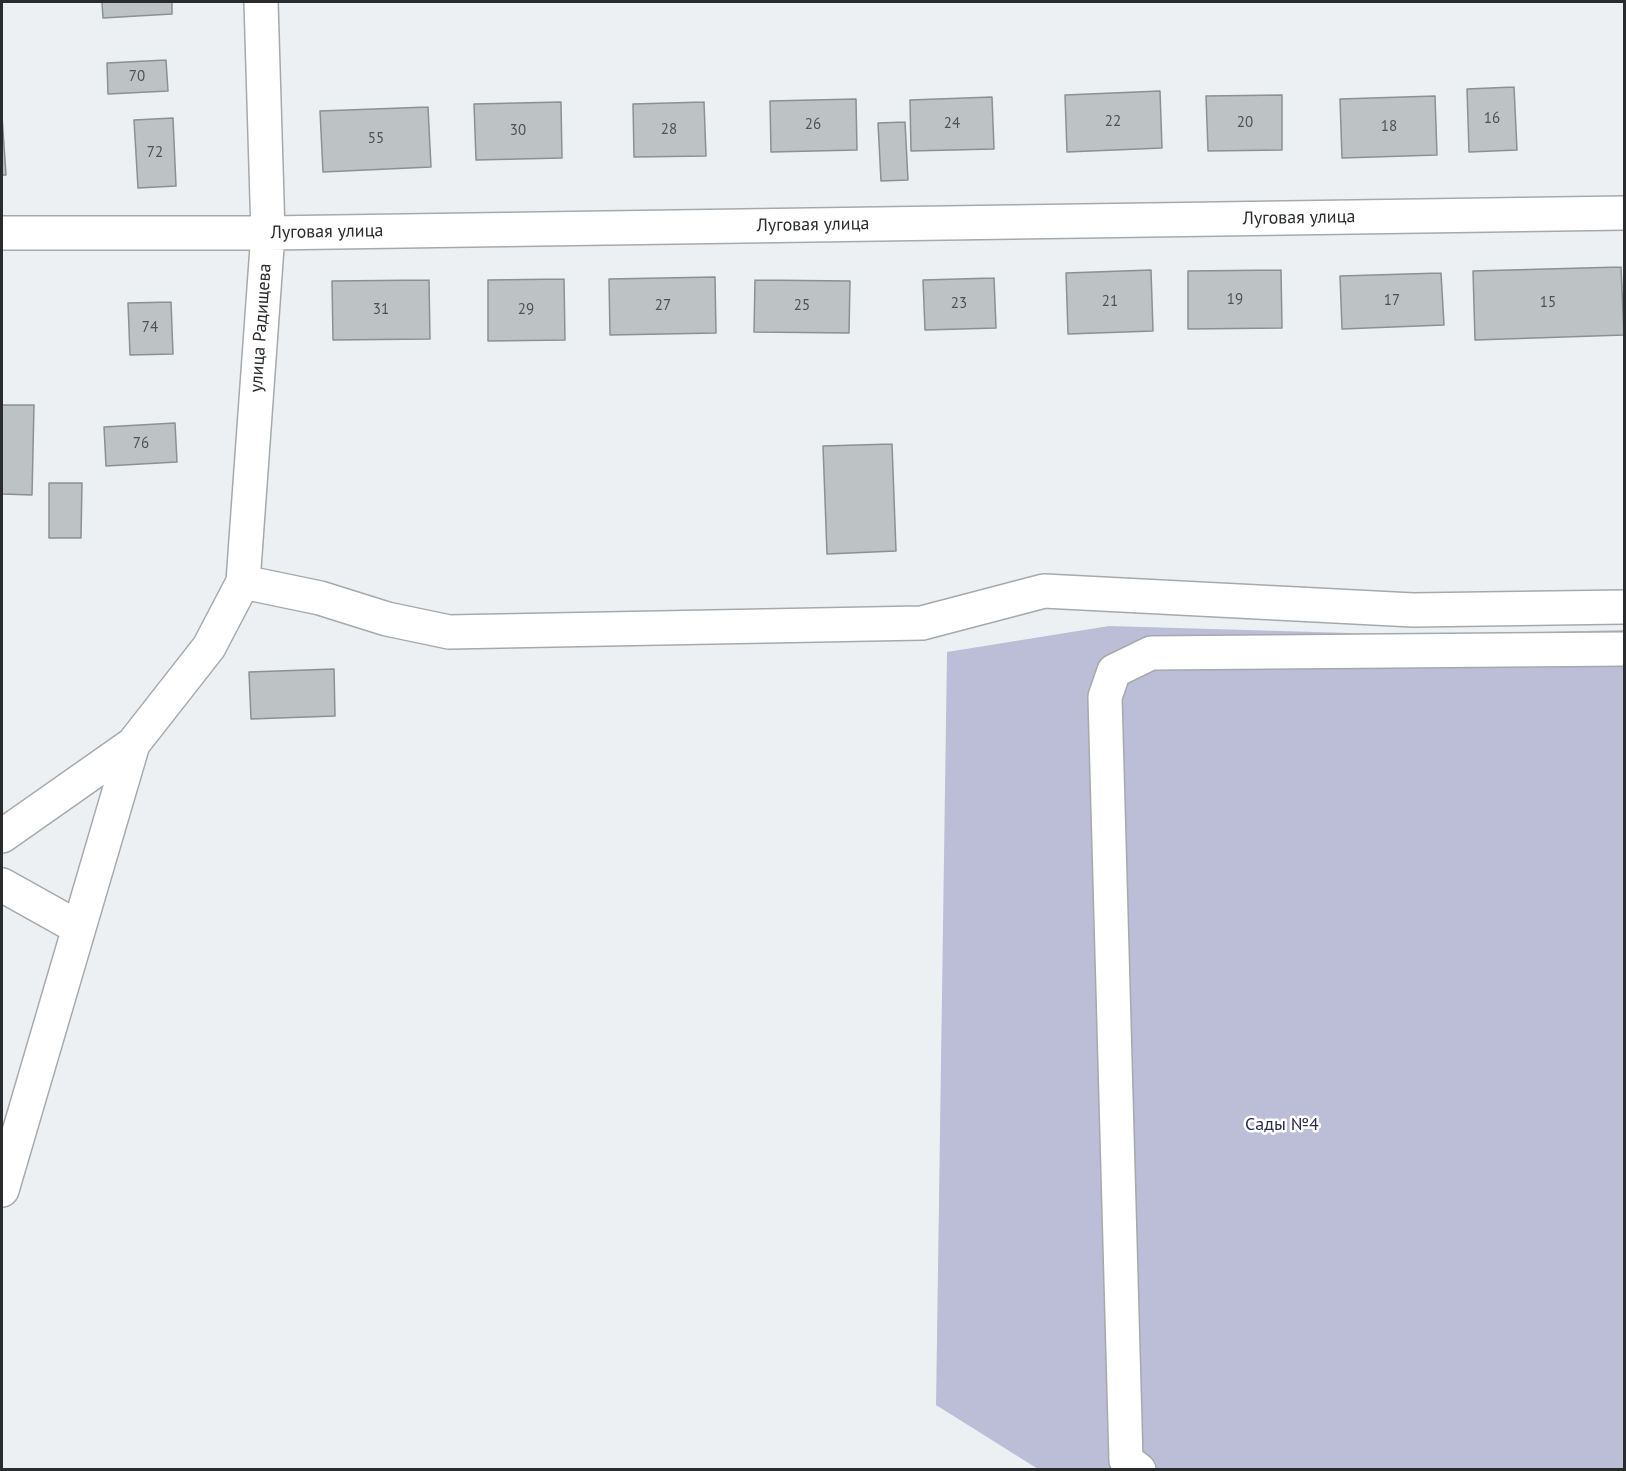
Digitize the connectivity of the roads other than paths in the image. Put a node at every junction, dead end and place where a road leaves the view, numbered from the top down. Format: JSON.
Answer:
{"nodes":[{"id":1,"x":261,"y":2,"type":"edge"},
{"id":2,"x":1624,"y":213,"type":"edge"},
{"id":3,"x":2,"y":233,"type":"edge"},
{"id":4,"x":268,"y":233,"type":"junction"},
{"id":5,"x":243,"y":582,"type":"junction"},
{"id":6,"x":1624,"y":607,"type":"edge"},
{"id":7,"x":1624,"y":649,"type":"edge"},
{"id":8,"x":133,"y":744,"type":"junction"},
{"id":9,"x":2,"y":836,"type":"edge"},
{"id":10,"x":2,"y":885,"type":"edge"},
{"id":11,"x":79,"y":928,"type":"junction"},
{"id":12,"x":2,"y":1190,"type":"edge"},
{"id":13,"x":1139,"y":1470,"type":"edge"}],
"edges":[{"from":1,"to":4,"type":"street","name":"улица Радищева"},
{"from":2,"to":4,"type":"street","name":"Луговая улица"},
{"from":3,"to":4,"type":"street","name":"Луговая улица"},
{"from":4,"to":5,"type":"street","name":"улица Радищева"},
{"from":5,"to":6,"type":"street"},
{"from":5,"to":8,"type":"street"},
{"from":7,"to":13,"type":"street"},
{"from":8,"to":9,"type":"street"},
{"from":8,"to":11,"type":"street"},
{"from":10,"to":11,"type":"street"},
{"from":11,"to":12,"type":"street"}]}
